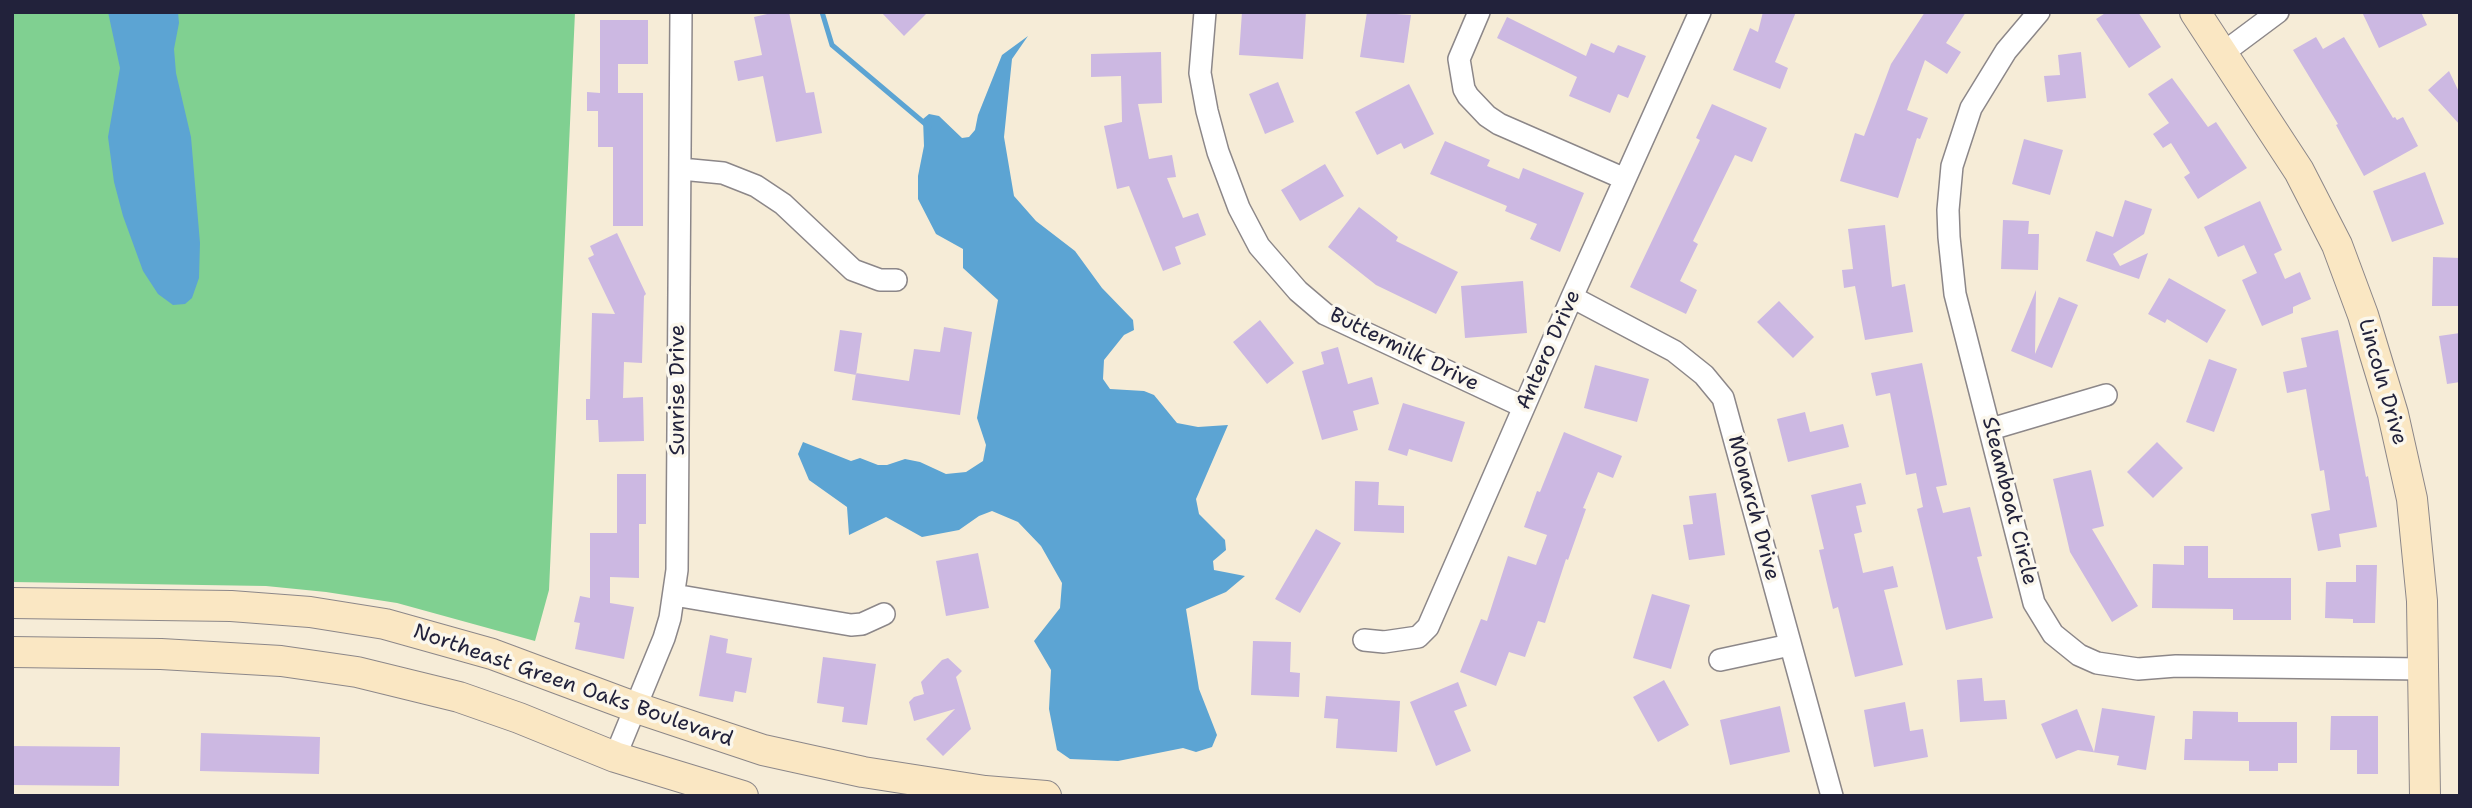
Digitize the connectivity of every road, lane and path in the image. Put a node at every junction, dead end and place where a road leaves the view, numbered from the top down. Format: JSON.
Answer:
{"nodes":[{"id":1,"x":681,"y":12,"type":"edge"},
{"id":2,"x":1205,"y":12,"type":"edge"},
{"id":3,"x":1479,"y":12,"type":"edge"},
{"id":4,"x":1700,"y":12,"type":"edge"},
{"id":5,"x":2039,"y":12,"type":"edge"},
{"id":6,"x":2195,"y":12,"type":"edge"},
{"id":7,"x":2278,"y":12,"type":"edge"},
{"id":8,"x":2223,"y":53,"type":"junction"},
{"id":9,"x":681,"y":169,"type":"junction"},
{"id":10,"x":1625,"y":179,"type":"junction"},
{"id":11,"x":895,"y":280,"type":"dead end"},
{"id":12,"x":1572,"y":297,"type":"junction"},
{"id":13,"x":2106,"y":395,"type":"dead end"},
{"id":14,"x":1524,"y":407,"type":"junction"},
{"id":15,"x":1991,"y":429,"type":"junction"},
{"id":16,"x":674,"y":595,"type":"junction"},
{"id":17,"x":12,"y":603,"type":"edge"},
{"id":18,"x":884,"y":614,"type":"dead end"},
{"id":19,"x":1364,"y":640,"type":"dead end"},
{"id":20,"x":1790,"y":645,"type":"junction"},
{"id":21,"x":12,"y":652,"type":"edge"},
{"id":22,"x":1720,"y":660,"type":"dead end"},
{"id":23,"x":2423,"y":669,"type":"junction"},
{"id":24,"x":637,"y":708,"type":"junction"},
{"id":25,"x":615,"y":757,"type":"junction"},
{"id":26,"x":743,"y":796,"type":"edge"},
{"id":27,"x":1046,"y":796,"type":"edge"},
{"id":28,"x":1832,"y":796,"type":"edge"},
{"id":29,"x":2425,"y":796,"type":"edge"}],
"edges":[{"from":1,"to":9,"type":"street","name":"Sunrise Drive"},
{"from":2,"to":14,"type":"street","name":"Buttermilk Drive"},
{"from":3,"to":10,"type":"street"},
{"from":4,"to":10,"type":"street","name":"Antero Drive"},
{"from":5,"to":15,"type":"street","name":"Steamboat Circle"},
{"from":6,"to":8,"type":"main road","name":"Lincoln Drive"},
{"from":7,"to":8,"type":"street"},
{"from":8,"to":23,"type":"main road","name":"Lincoln Drive"},
{"from":9,"to":11,"type":"street"},
{"from":9,"to":16,"type":"street","name":"Sunrise Drive"},
{"from":10,"to":12,"type":"street","name":"Antero Drive"},
{"from":12,"to":14,"type":"street","name":"Antero Drive"},
{"from":12,"to":20,"type":"street","name":"Monarch Drive"},
{"from":13,"to":15,"type":"street"},
{"from":14,"to":19,"type":"street","name":"Antero Drive"},
{"from":15,"to":23,"type":"street","name":"Steamboat Circle"},
{"from":16,"to":18,"type":"street"},
{"from":16,"to":24,"type":"street","name":"Sunrise Drive"},
{"from":17,"to":24,"type":"main road","name":"Northeast Green Oaks Boulevard"},
{"from":20,"to":22,"type":"street"},
{"from":20,"to":28,"type":"street","name":"Monarch Drive"},
{"from":21,"to":25,"type":"main road"},
{"from":23,"to":29,"type":"main road","name":"Lincoln Drive"},
{"from":24,"to":25,"type":"street","name":"Sunrise Drive"},
{"from":24,"to":27,"type":"main road","name":"Northeast Green Oaks Boulevard"},
{"from":25,"to":26,"type":"main road"}]}
